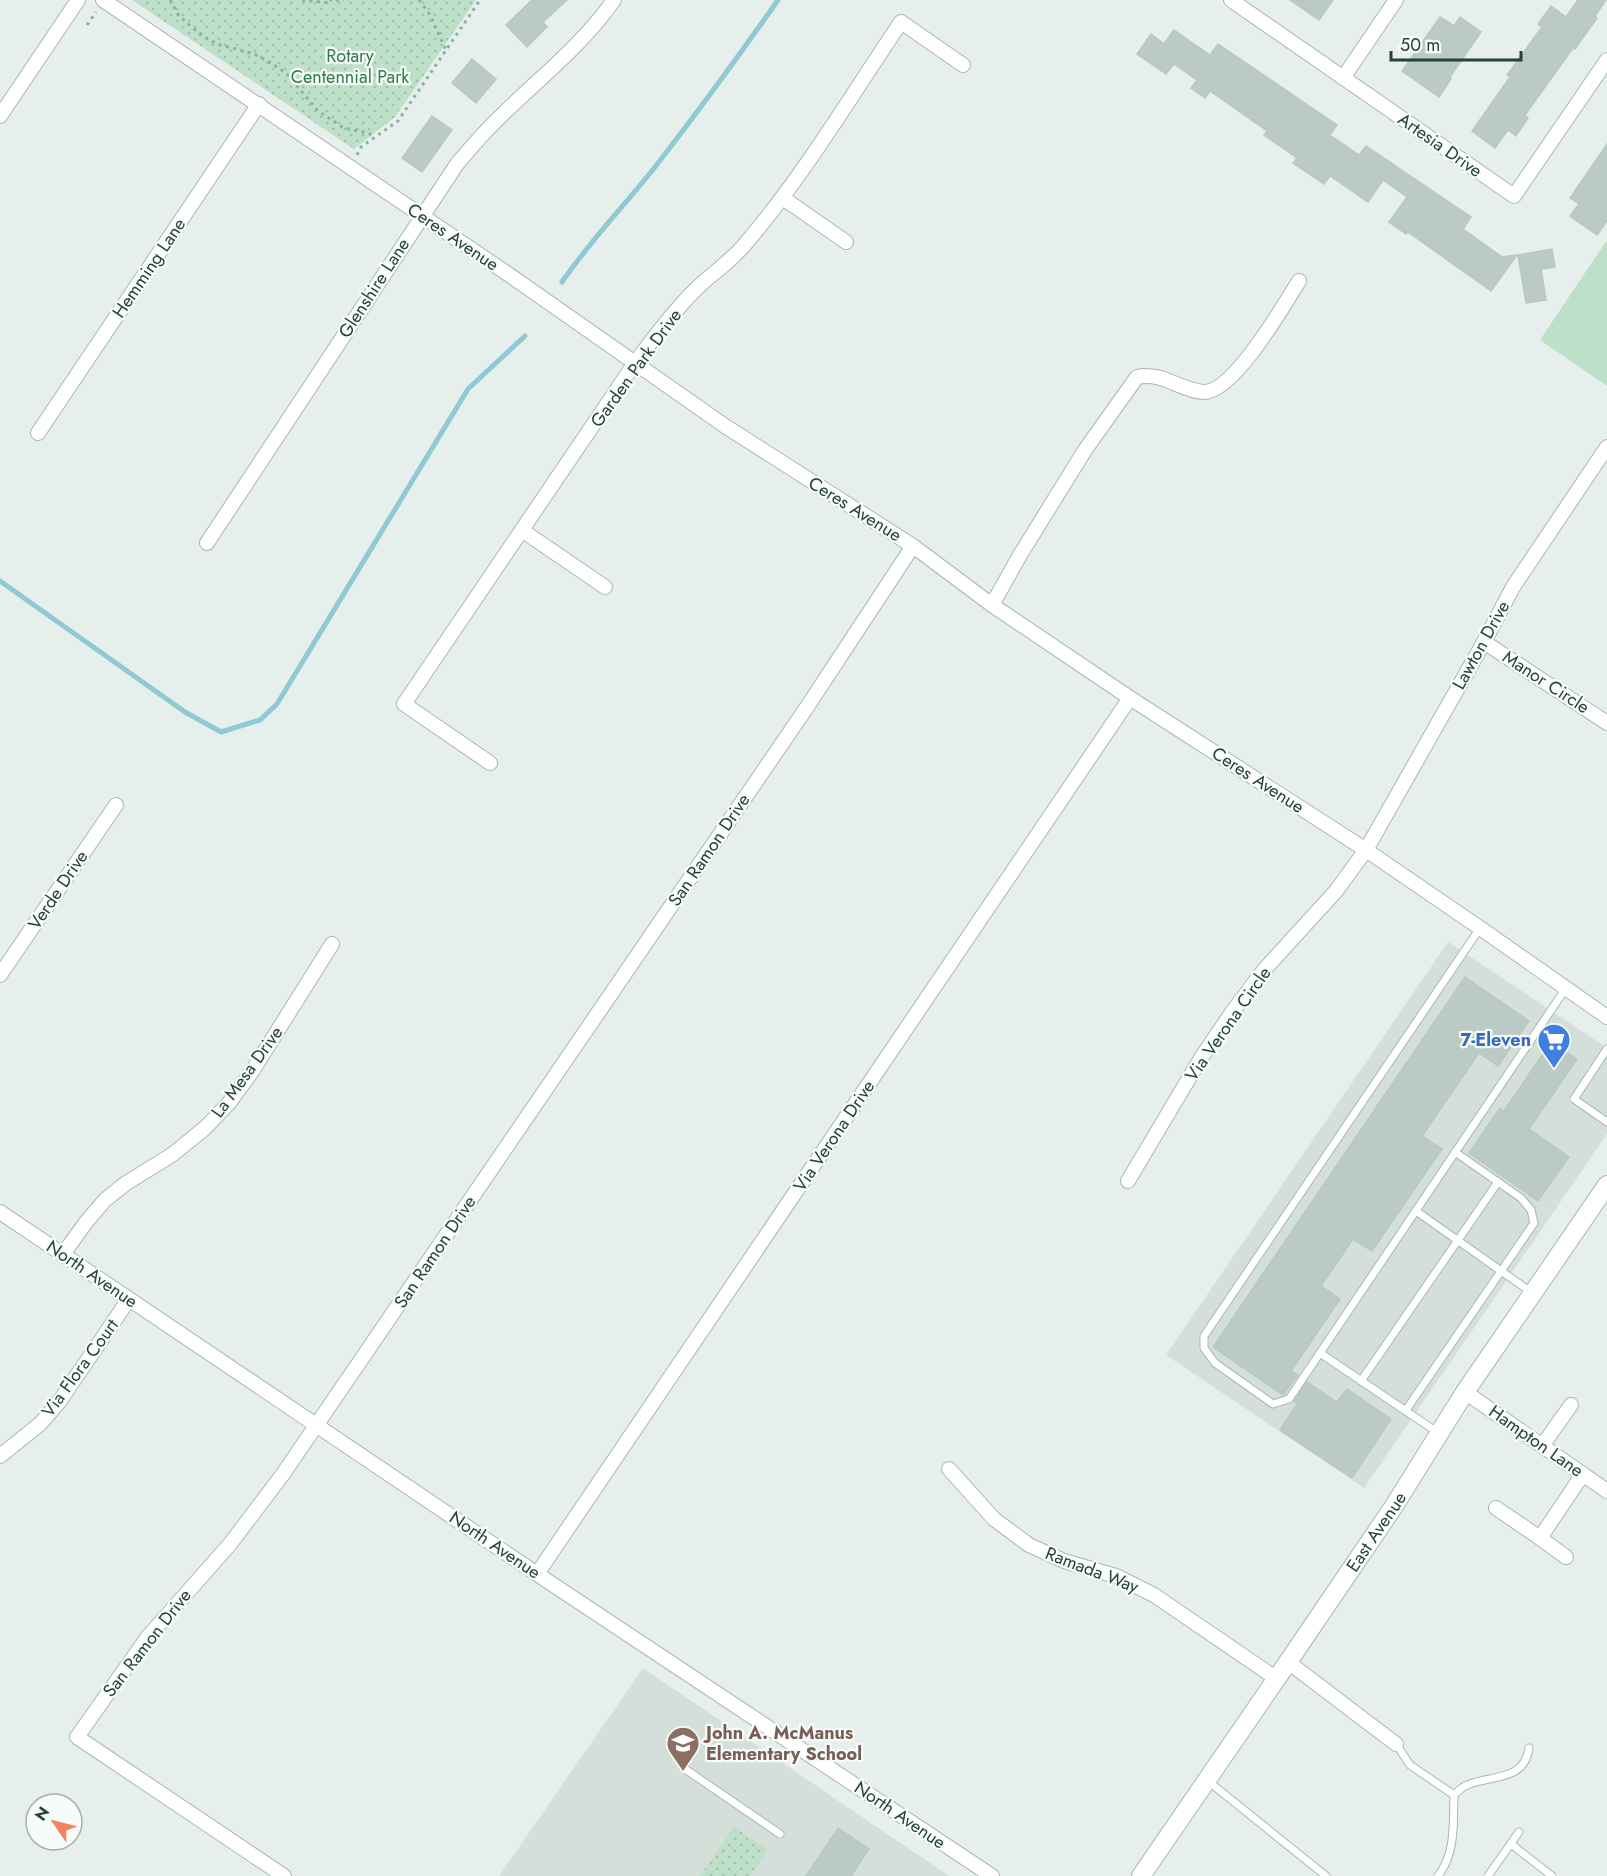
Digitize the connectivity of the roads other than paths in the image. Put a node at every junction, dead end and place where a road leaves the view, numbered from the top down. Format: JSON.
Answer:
{"nodes":[{"id":1,"x":78,"y":0,"type":"edge"},
{"id":2,"x":103,"y":0,"type":"edge"},
{"id":3,"x":614,"y":0,"type":"edge"},
{"id":4,"x":1231,"y":0,"type":"edge"},
{"id":5,"x":1396,"y":0,"type":"edge"},
{"id":6,"x":1607,"y":60,"type":"edge"},
{"id":7,"x":963,"y":65,"type":"dead end"},
{"id":8,"x":1343,"y":78,"type":"junction"},
{"id":9,"x":259,"y":104,"type":"junction"},
{"id":10,"x":0,"y":116,"type":"edge"},
{"id":11,"x":783,"y":198,"type":"junction"},
{"id":12,"x":421,"y":216,"type":"junction"},
{"id":13,"x":846,"y":242,"type":"dead end"},
{"id":14,"x":1299,"y":281,"type":"dead end"},
{"id":15,"x":635,"y":363,"type":"junction"},
{"id":16,"x":38,"y":433,"type":"dead end"},
{"id":17,"x":1607,"y":447,"type":"edge"},
{"id":18,"x":523,"y":531,"type":"junction"},
{"id":19,"x":207,"y":543,"type":"dead end"},
{"id":20,"x":913,"y":546,"type":"junction"},
{"id":21,"x":605,"y":587,"type":"dead end"},
{"id":22,"x":992,"y":605,"type":"junction"},
{"id":23,"x":1484,"y":642,"type":"junction"},
{"id":24,"x":1130,"y":698,"type":"junction"},
{"id":25,"x":1607,"y":723,"type":"edge"},
{"id":26,"x":490,"y":763,"type":"dead end"},
{"id":27,"x":116,"y":805,"type":"dead end"},
{"id":28,"x":1366,"y":850,"type":"junction"},
{"id":29,"x":1480,"y":928,"type":"junction"},
{"id":30,"x":332,"y":944,"type":"dead end"},
{"id":31,"x":0,"y":975,"type":"edge"},
{"id":32,"x":1566,"y":988,"type":"junction"},
{"id":33,"x":1607,"y":1017,"type":"edge"},
{"id":34,"x":1607,"y":1049,"type":"edge"},
{"id":35,"x":1607,"y":1122,"type":"edge"},
{"id":36,"x":1455,"y":1152,"type":"junction"},
{"id":37,"x":1128,"y":1181,"type":"dead end"},
{"id":38,"x":1498,"y":1182,"type":"junction"},
{"id":39,"x":1607,"y":1185,"type":"edge"},
{"id":40,"x":1416,"y":1211,"type":"junction"},
{"id":41,"x":0,"y":1212,"type":"edge"},
{"id":42,"x":1458,"y":1241,"type":"junction"},
{"id":43,"x":63,"y":1254,"type":"junction"},
{"id":44,"x":1501,"y":1272,"type":"junction"},
{"id":45,"x":1533,"y":1294,"type":"junction"},
{"id":46,"x":129,"y":1299,"type":"junction"},
{"id":47,"x":1320,"y":1353,"type":"junction"},
{"id":48,"x":1361,"y":1381,"type":"junction"},
{"id":49,"x":1465,"y":1392,"type":"junction"},
{"id":50,"x":1571,"y":1405,"type":"dead end"},
{"id":51,"x":1406,"y":1410,"type":"junction"},
{"id":52,"x":317,"y":1425,"type":"junction"},
{"id":53,"x":1439,"y":1433,"type":"junction"},
{"id":54,"x":1542,"y":1446,"type":"junction"},
{"id":55,"x":0,"y":1456,"type":"edge"},
{"id":56,"x":949,"y":1469,"type":"dead end"},
{"id":57,"x":1583,"y":1474,"type":"junction"},
{"id":58,"x":1607,"y":1491,"type":"edge"},
{"id":59,"x":1496,"y":1508,"type":"dead end"},
{"id":60,"x":1540,"y":1538,"type":"junction"},
{"id":61,"x":1566,"y":1557,"type":"dead end"},
{"id":62,"x":537,"y":1574,"type":"junction"},
{"id":63,"x":1288,"y":1662,"type":"junction"},
{"id":64,"x":1277,"y":1679,"type":"junction"},
{"id":65,"x":1396,"y":1744,"type":"joint"},
{"id":66,"x":1529,"y":1748,"type":"dead end"},
{"id":67,"x":685,"y":1769,"type":"dead end"},
{"id":68,"x":1208,"y":1781,"type":"junction"},
{"id":69,"x":1454,"y":1795,"type":"junction"},
{"id":70,"x":1520,"y":1832,"type":"dead end"},
{"id":71,"x":780,"y":1834,"type":"dead end"},
{"id":72,"x":1511,"y":1844,"type":"junction"},
{"id":73,"x":284,"y":1876,"type":"edge"},
{"id":74,"x":992,"y":1876,"type":"edge"},
{"id":75,"x":1141,"y":1876,"type":"edge"},
{"id":76,"x":1326,"y":1876,"type":"edge"},
{"id":77,"x":1438,"y":1876,"type":"edge"},
{"id":78,"x":1488,"y":1876,"type":"edge"},
{"id":79,"x":1552,"y":1876,"type":"edge"}],
"edges":[{"from":1,"to":10,"type":"street"},
{"from":2,"to":9,"type":"street","name":"Ceres Avenue"},
{"from":3,"to":12,"type":"street","name":"Glenshire Lane"},
{"from":4,"to":8,"type":"street","name":"Artesia Drive"},
{"from":5,"to":8,"type":"street"},
{"from":6,"to":8,"type":"street","name":"Artesia Drive"},
{"from":7,"to":11,"type":"street","name":"Garden Park Drive"},
{"from":9,"to":12,"type":"street","name":"Ceres Avenue"},
{"from":9,"to":16,"type":"street","name":"Hemming Lane"},
{"from":11,"to":13,"type":"street"},
{"from":11,"to":15,"type":"street","name":"Garden Park Drive"},
{"from":12,"to":15,"type":"street","name":"Ceres Avenue"},
{"from":12,"to":19,"type":"street","name":"Glenshire Lane"},
{"from":14,"to":22,"type":"street"},
{"from":15,"to":18,"type":"street","name":"Garden Park Drive"},
{"from":15,"to":20,"type":"street","name":"Ceres Avenue"},
{"from":17,"to":23,"type":"street","name":"Lawton Drive"},
{"from":18,"to":21,"type":"street"},
{"from":18,"to":26,"type":"street","name":"Garden Park Drive"},
{"from":20,"to":22,"type":"street","name":"Ceres Avenue"},
{"from":20,"to":52,"type":"street","name":"San Ramon Drive"},
{"from":22,"to":24,"type":"street","name":"Ceres Avenue"},
{"from":23,"to":25,"type":"street","name":"Manor Circle"},
{"from":23,"to":28,"type":"street","name":"Lawton Drive"},
{"from":24,"to":28,"type":"street","name":"Ceres Avenue"},
{"from":24,"to":62,"type":"street","name":"Via Verona Drive"},
{"from":27,"to":31,"type":"street","name":"Verde Drive"},
{"from":28,"to":29,"type":"street","name":"Ceres Avenue"},
{"from":28,"to":37,"type":"street","name":"Via Verona Circle"},
{"from":29,"to":32,"type":"street","name":"Ceres Avenue"},
{"from":29,"to":47,"type":"lane"},
{"from":30,"to":43,"type":"street","name":"La Mesa Drive"},
{"from":32,"to":33,"type":"street","name":"Ceres Avenue"},
{"from":32,"to":36,"type":"lane"},
{"from":34,"to":35,"type":"lane"},
{"from":36,"to":38,"type":"lane"},
{"from":36,"to":40,"type":"lane"},
{"from":38,"to":42,"type":"lane"},
{"from":38,"to":44,"type":"lane"},
{"from":39,"to":45,"type":"main road","name":"East Avenue"},
{"from":40,"to":42,"type":"lane"},
{"from":40,"to":47,"type":"lane"},
{"from":41,"to":43,"type":"street","name":"North Avenue"},
{"from":42,"to":44,"type":"lane"},
{"from":42,"to":48,"type":"lane"},
{"from":43,"to":46,"type":"street","name":"North Avenue"},
{"from":44,"to":45,"type":"lane"},
{"from":44,"to":51,"type":"lane"},
{"from":45,"to":49,"type":"main road","name":"East Avenue"},
{"from":46,"to":52,"type":"street","name":"North Avenue"},
{"from":46,"to":55,"type":"street","name":"Via Flora Court"},
{"from":47,"to":48,"type":"lane"},
{"from":48,"to":51,"type":"lane"},
{"from":49,"to":53,"type":"main road","name":"East Avenue"},
{"from":49,"to":54,"type":"street","name":"Hampton Lane"},
{"from":50,"to":54,"type":"street"},
{"from":51,"to":53,"type":"lane"},
{"from":52,"to":62,"type":"street","name":"North Avenue"},
{"from":52,"to":73,"type":"street","name":"San Ramon Drive"},
{"from":53,"to":63,"type":"main road","name":"East Avenue"},
{"from":54,"to":57,"type":"street","name":"Hampton Lane"},
{"from":56,"to":64,"type":"street","name":"Ramada Way"},
{"from":57,"to":58,"type":"street","name":"Hampton Lane"},
{"from":57,"to":60,"type":"street"},
{"from":59,"to":60,"type":"street"},
{"from":60,"to":61,"type":"street"},
{"from":62,"to":74,"type":"street","name":"North Avenue"},
{"from":63,"to":64,"type":"main road","name":"East Avenue"},
{"from":63,"to":65,"type":"street"},
{"from":64,"to":68,"type":"main road","name":"East Avenue"},
{"from":65,"to":69,"type":"lane"},
{"from":66,"to":69,"type":"lane"},
{"from":67,"to":71,"type":"lane"},
{"from":68,"to":75,"type":"main road","name":"East Avenue"},
{"from":68,"to":76,"type":"lane"},
{"from":69,"to":77,"type":"lane"},
{"from":70,"to":72,"type":"lane"},
{"from":72,"to":78,"type":"lane"},
{"from":72,"to":79,"type":"lane"}]}
